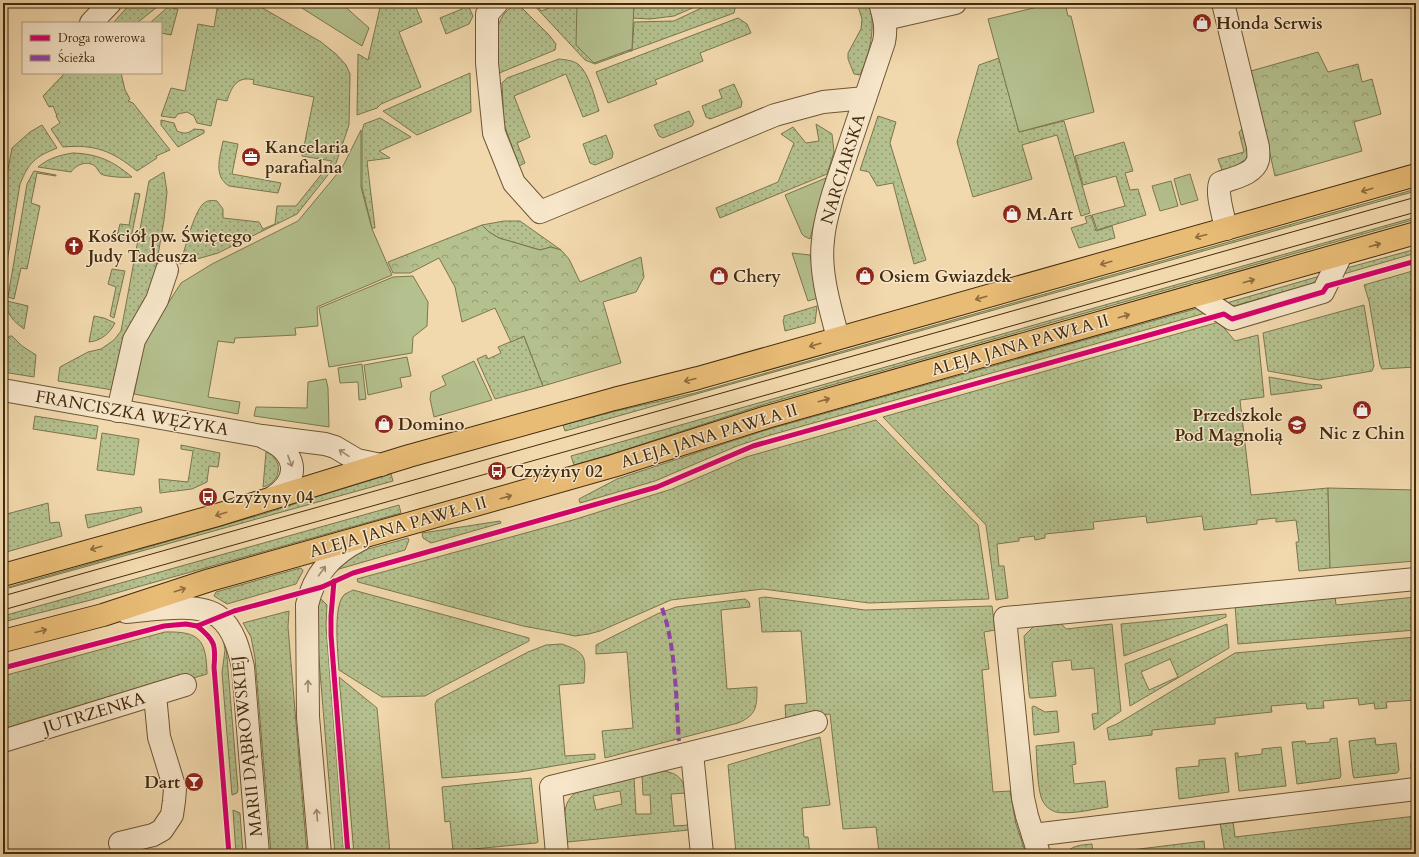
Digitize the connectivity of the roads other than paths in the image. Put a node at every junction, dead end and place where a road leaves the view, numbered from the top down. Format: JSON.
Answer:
{"nodes":[{"id":1,"x":110,"y":3,"type":"edge"},
{"id":2,"x":497,"y":3,"type":"edge"},
{"id":3,"x":956,"y":3,"type":"edge"},
{"id":4,"x":1223,"y":3,"type":"edge"},
{"id":5,"x":883,"y":11,"type":"edge"},
{"id":6,"x":92,"y":22,"type":"edge"},
{"id":7,"x":866,"y":98,"type":"junction"},
{"id":8,"x":1412,"y":175,"type":"edge"},
{"id":9,"x":1226,"y":229,"type":"junction"},
{"id":10,"x":1416,"y":233,"type":"edge"},
{"id":11,"x":1341,"y":255,"type":"junction"},
{"id":12,"x":167,"y":270,"type":"dead end"},
{"id":13,"x":1197,"y":295,"type":"junction"},
{"id":14,"x":838,"y":338,"type":"junction"},
{"id":15,"x":3,"y":390,"type":"edge"},
{"id":16,"x":118,"y":412,"type":"junction"},
{"id":17,"x":262,"y":436,"type":"junction"},
{"id":18,"x":381,"y":464,"type":"junction"},
{"id":19,"x":272,"y":498,"type":"junction"},
{"id":20,"x":374,"y":534,"type":"junction"},
{"id":21,"x":3,"y":575,"type":"edge"},
{"id":22,"x":1416,"y":579,"type":"edge"},
{"id":23,"x":103,"y":614,"type":"junction"},
{"id":24,"x":3,"y":641,"type":"edge"},
{"id":25,"x":185,"y":685,"type":"dead end"},
{"id":26,"x":155,"y":695,"type":"junction"},
{"id":27,"x":816,"y":722,"type":"dead end"},
{"id":28,"x":3,"y":741,"type":"edge"},
{"id":29,"x":692,"y":753,"type":"junction"},
{"id":30,"x":1416,"y":789,"type":"edge"},
{"id":31,"x":120,"y":843,"type":"dead end"},
{"id":32,"x":1036,"y":844,"type":"edge"},
{"id":33,"x":258,"y":854,"type":"edge"},
{"id":34,"x":320,"y":854,"type":"edge"},
{"id":35,"x":557,"y":854,"type":"edge"},
{"id":36,"x":702,"y":854,"type":"edge"}],
"edges":[{"from":1,"to":6,"type":"street"},
{"from":2,"to":7,"type":"street"},
{"from":3,"to":5,"type":"street"},
{"from":4,"to":9,"type":"street"},
{"from":5,"to":7,"type":"street","name":"NARCIARSKA"},
{"from":7,"to":14,"type":"street","name":"NARCIARSKA"},
{"from":8,"to":9,"type":"main road","one_way":true},
{"from":9,"to":14,"type":"main road","one_way":true},
{"from":11,"to":10,"type":"main road","name":"ALEJA JANA PAWŁA II","one_way":true},
{"from":13,"to":11,"type":"main road","name":"ALEJA JANA PAWŁA II","one_way":true},
{"from":11,"to":13,"type":"street"},
{"from":12,"to":16,"type":"street"},
{"from":20,"to":13,"type":"main road","name":"ALEJA JANA PAWŁA II","one_way":true},
{"from":14,"to":18,"type":"main road","one_way":true},
{"from":15,"to":16,"type":"street","name":"FRANCISZKA WĘŻYKA"},
{"from":16,"to":17,"type":"street","name":"FRANCISZKA WĘŻYKA"},
{"from":18,"to":17,"type":"street","name":"FRANCISZKA WĘŻYKA","one_way":true},
{"from":17,"to":19,"type":"street","name":"FRANCISZKA WĘŻYKA","one_way":true},
{"from":18,"to":19,"type":"main road"},
{"from":19,"to":21,"type":"main road","one_way":true},
{"from":23,"to":20,"type":"main road","name":"ALEJA JANA PAWŁA II","one_way":true},
{"from":34,"to":20,"type":"street","one_way":true},
{"from":22,"to":32,"type":"street"},
{"from":24,"to":23,"type":"main road","name":"ALEJA JANA PAWŁA II","one_way":true},
{"from":23,"to":33,"type":"street","name":"MARII DĄBROWSKIEJ"},
{"from":25,"to":26,"type":"street","name":"JUTRZENKA"},
{"from":26,"to":28,"type":"street","name":"JUTRZENKA"},
{"from":26,"to":31,"type":"street"},
{"from":27,"to":29,"type":"street"},
{"from":29,"to":35,"type":"street"},
{"from":29,"to":36,"type":"street"},
{"from":30,"to":32,"type":"street"}]}
